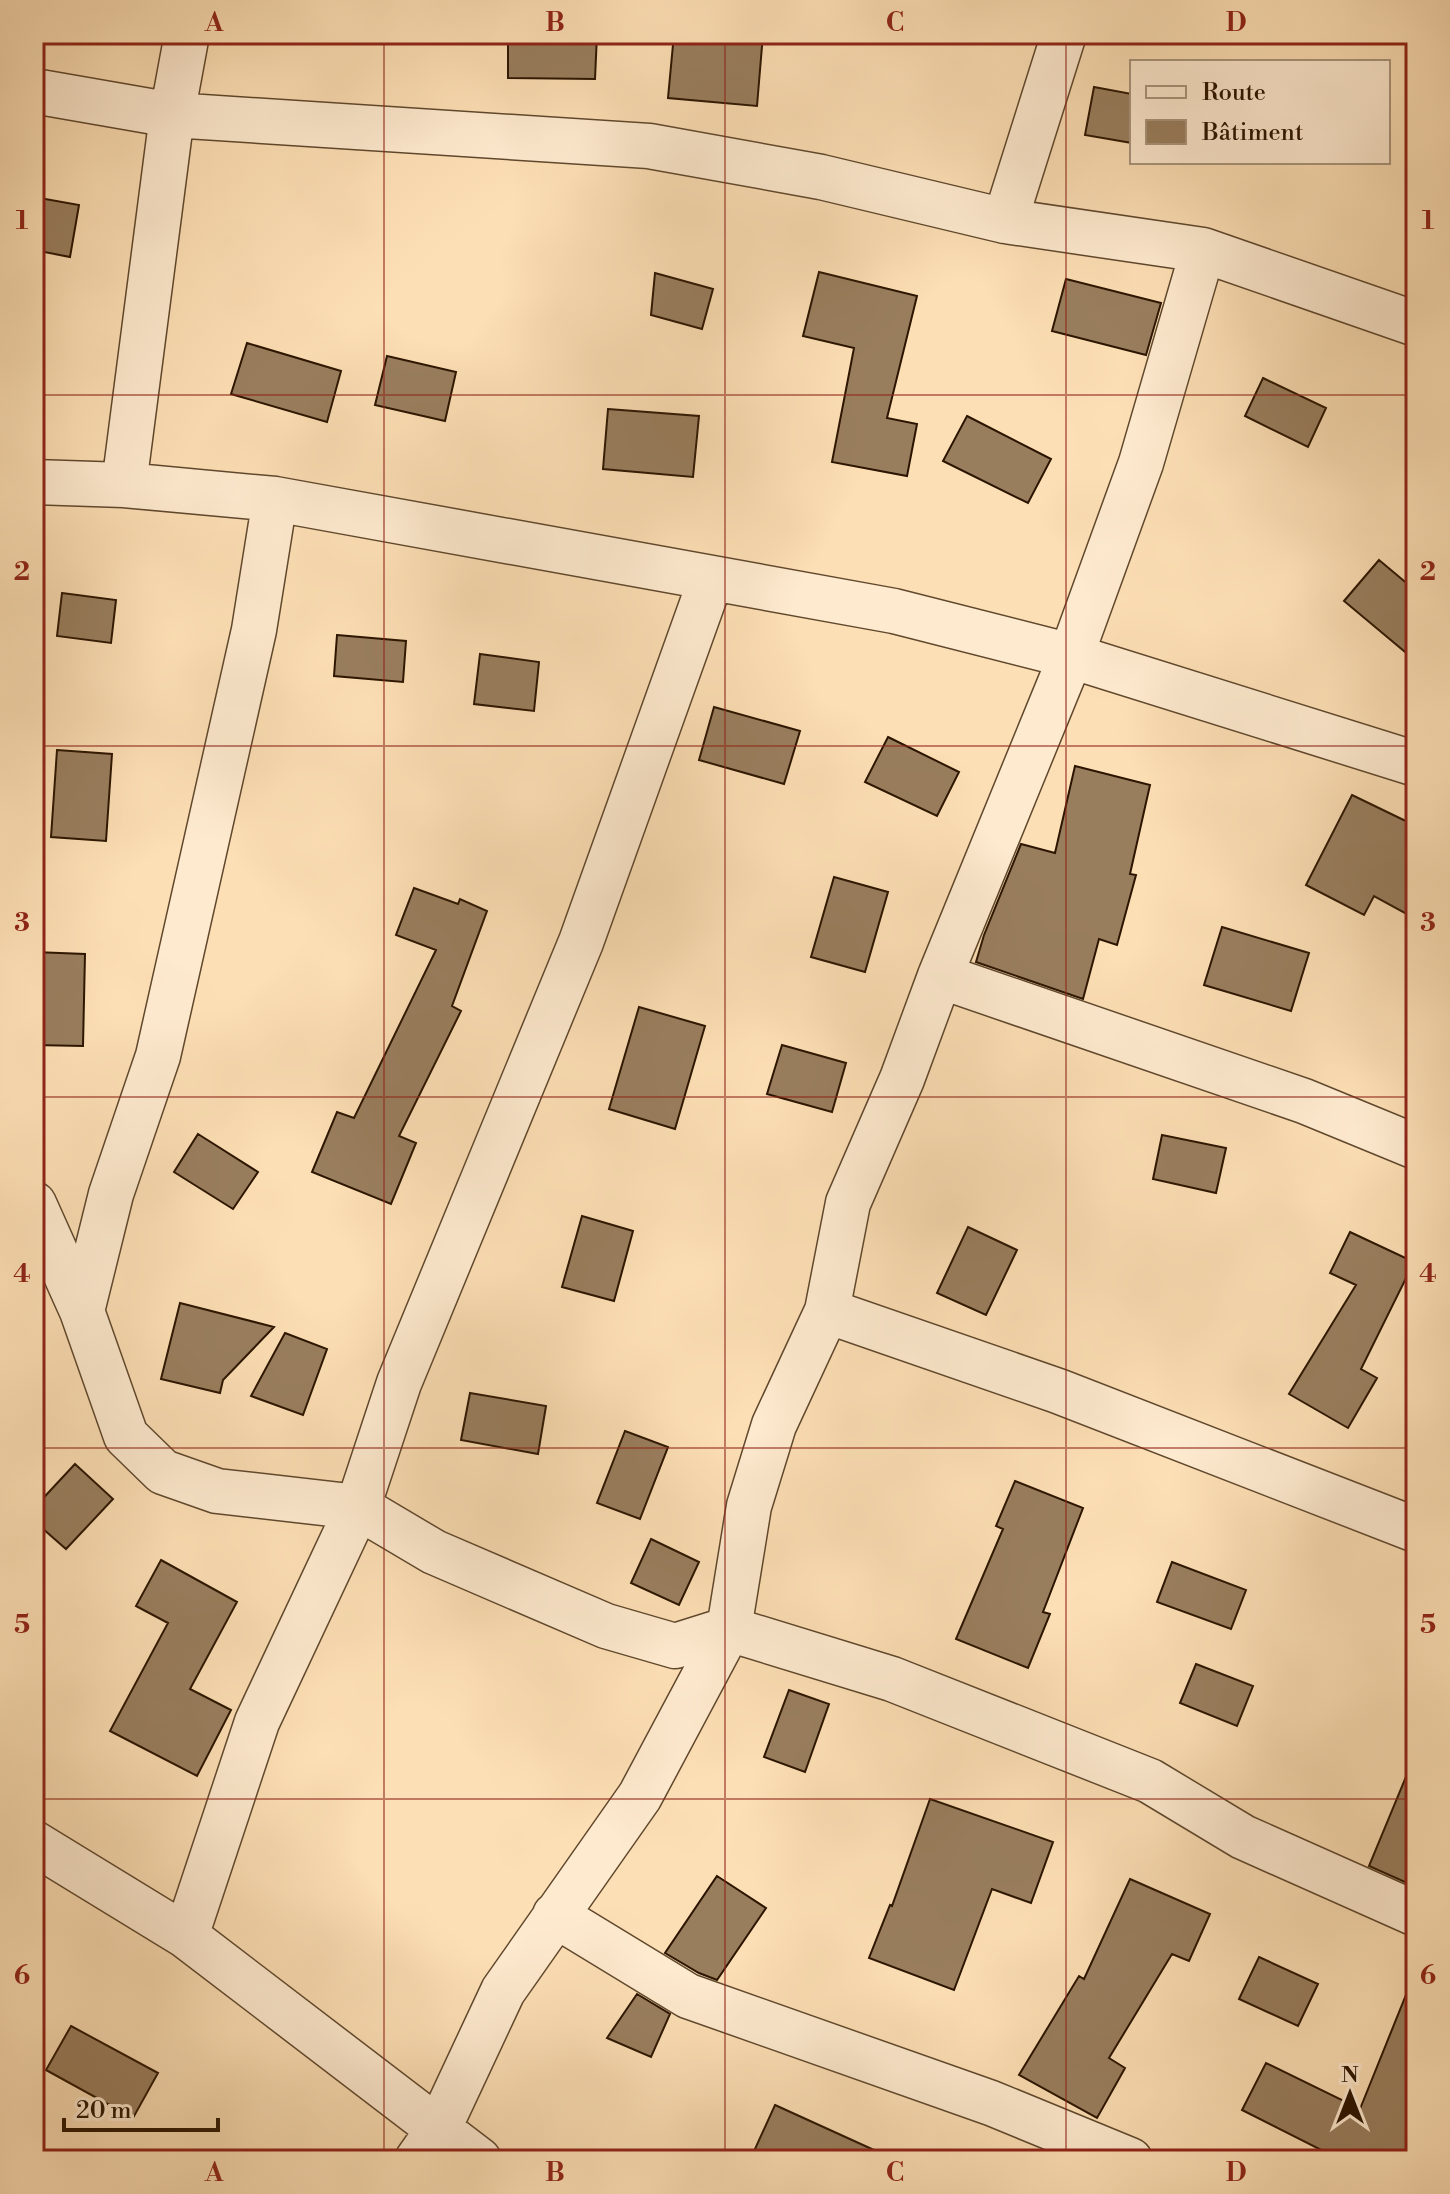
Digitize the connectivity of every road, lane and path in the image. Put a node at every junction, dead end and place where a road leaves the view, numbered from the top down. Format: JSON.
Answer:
{"nodes":[{"id":1,"x":187,"y":34,"type":"edge"},
{"id":2,"x":1064,"y":34,"type":"edge"},
{"id":3,"x":34,"y":91,"type":"edge"},
{"id":4,"x":172,"y":115,"type":"junction"},
{"id":5,"x":1005,"y":221,"type":"junction"},
{"id":6,"x":1203,"y":250,"type":"junction"},
{"id":7,"x":1416,"y":324,"type":"edge"},
{"id":8,"x":34,"y":482,"type":"edge"},
{"id":9,"x":124,"y":485,"type":"junction"},
{"id":10,"x":275,"y":499,"type":"junction"},
{"id":11,"x":711,"y":579,"type":"junction"},
{"id":12,"x":1071,"y":656,"type":"junction"},
{"id":13,"x":1416,"y":764,"type":"edge"},
{"id":14,"x":940,"y":976,"type":"junction"},
{"id":15,"x":1416,"y":1147,"type":"edge"},
{"id":16,"x":34,"y":1204,"type":"edge"},
{"id":17,"x":82,"y":1311,"type":"junction"},
{"id":18,"x":827,"y":1311,"type":"junction"},
{"id":19,"x":358,"y":1507,"type":"junction"},
{"id":20,"x":1416,"y":1530,"type":"edge"},
{"id":21,"x":729,"y":1629,"type":"junction"},
{"id":22,"x":34,"y":1843,"type":"edge"},
{"id":23,"x":1416,"y":1914,"type":"edge"},
{"id":24,"x":555,"y":1915,"type":"junction"},
{"id":25,"x":186,"y":1936,"type":"junction"},
{"id":26,"x":427,"y":2145,"type":"edge"},
{"id":27,"x":479,"y":2160,"type":"edge"},
{"id":28,"x":1130,"y":2160,"type":"edge"}],
"edges":[{"from":1,"to":4,"type":"street"},
{"from":2,"to":5,"type":"street"},
{"from":3,"to":4,"type":"street"},
{"from":4,"to":5,"type":"street"},
{"from":4,"to":9,"type":"street"},
{"from":5,"to":6,"type":"street"},
{"from":6,"to":7,"type":"street"},
{"from":6,"to":12,"type":"street"},
{"from":8,"to":9,"type":"street"},
{"from":9,"to":10,"type":"street"},
{"from":10,"to":11,"type":"street"},
{"from":10,"to":17,"type":"street"},
{"from":11,"to":12,"type":"street"},
{"from":11,"to":19,"type":"street"},
{"from":12,"to":13,"type":"street"},
{"from":12,"to":14,"type":"street"},
{"from":14,"to":15,"type":"street"},
{"from":14,"to":18,"type":"street"},
{"from":16,"to":17,"type":"street"},
{"from":17,"to":19,"type":"street"},
{"from":18,"to":20,"type":"street"},
{"from":18,"to":21,"type":"street"},
{"from":19,"to":21,"type":"street"},
{"from":19,"to":25,"type":"street"},
{"from":21,"to":23,"type":"street"},
{"from":21,"to":24,"type":"street"},
{"from":22,"to":25,"type":"street"},
{"from":24,"to":26,"type":"street"},
{"from":24,"to":28,"type":"street"},
{"from":25,"to":26,"type":"street"},
{"from":26,"to":27,"type":"street"}]}
